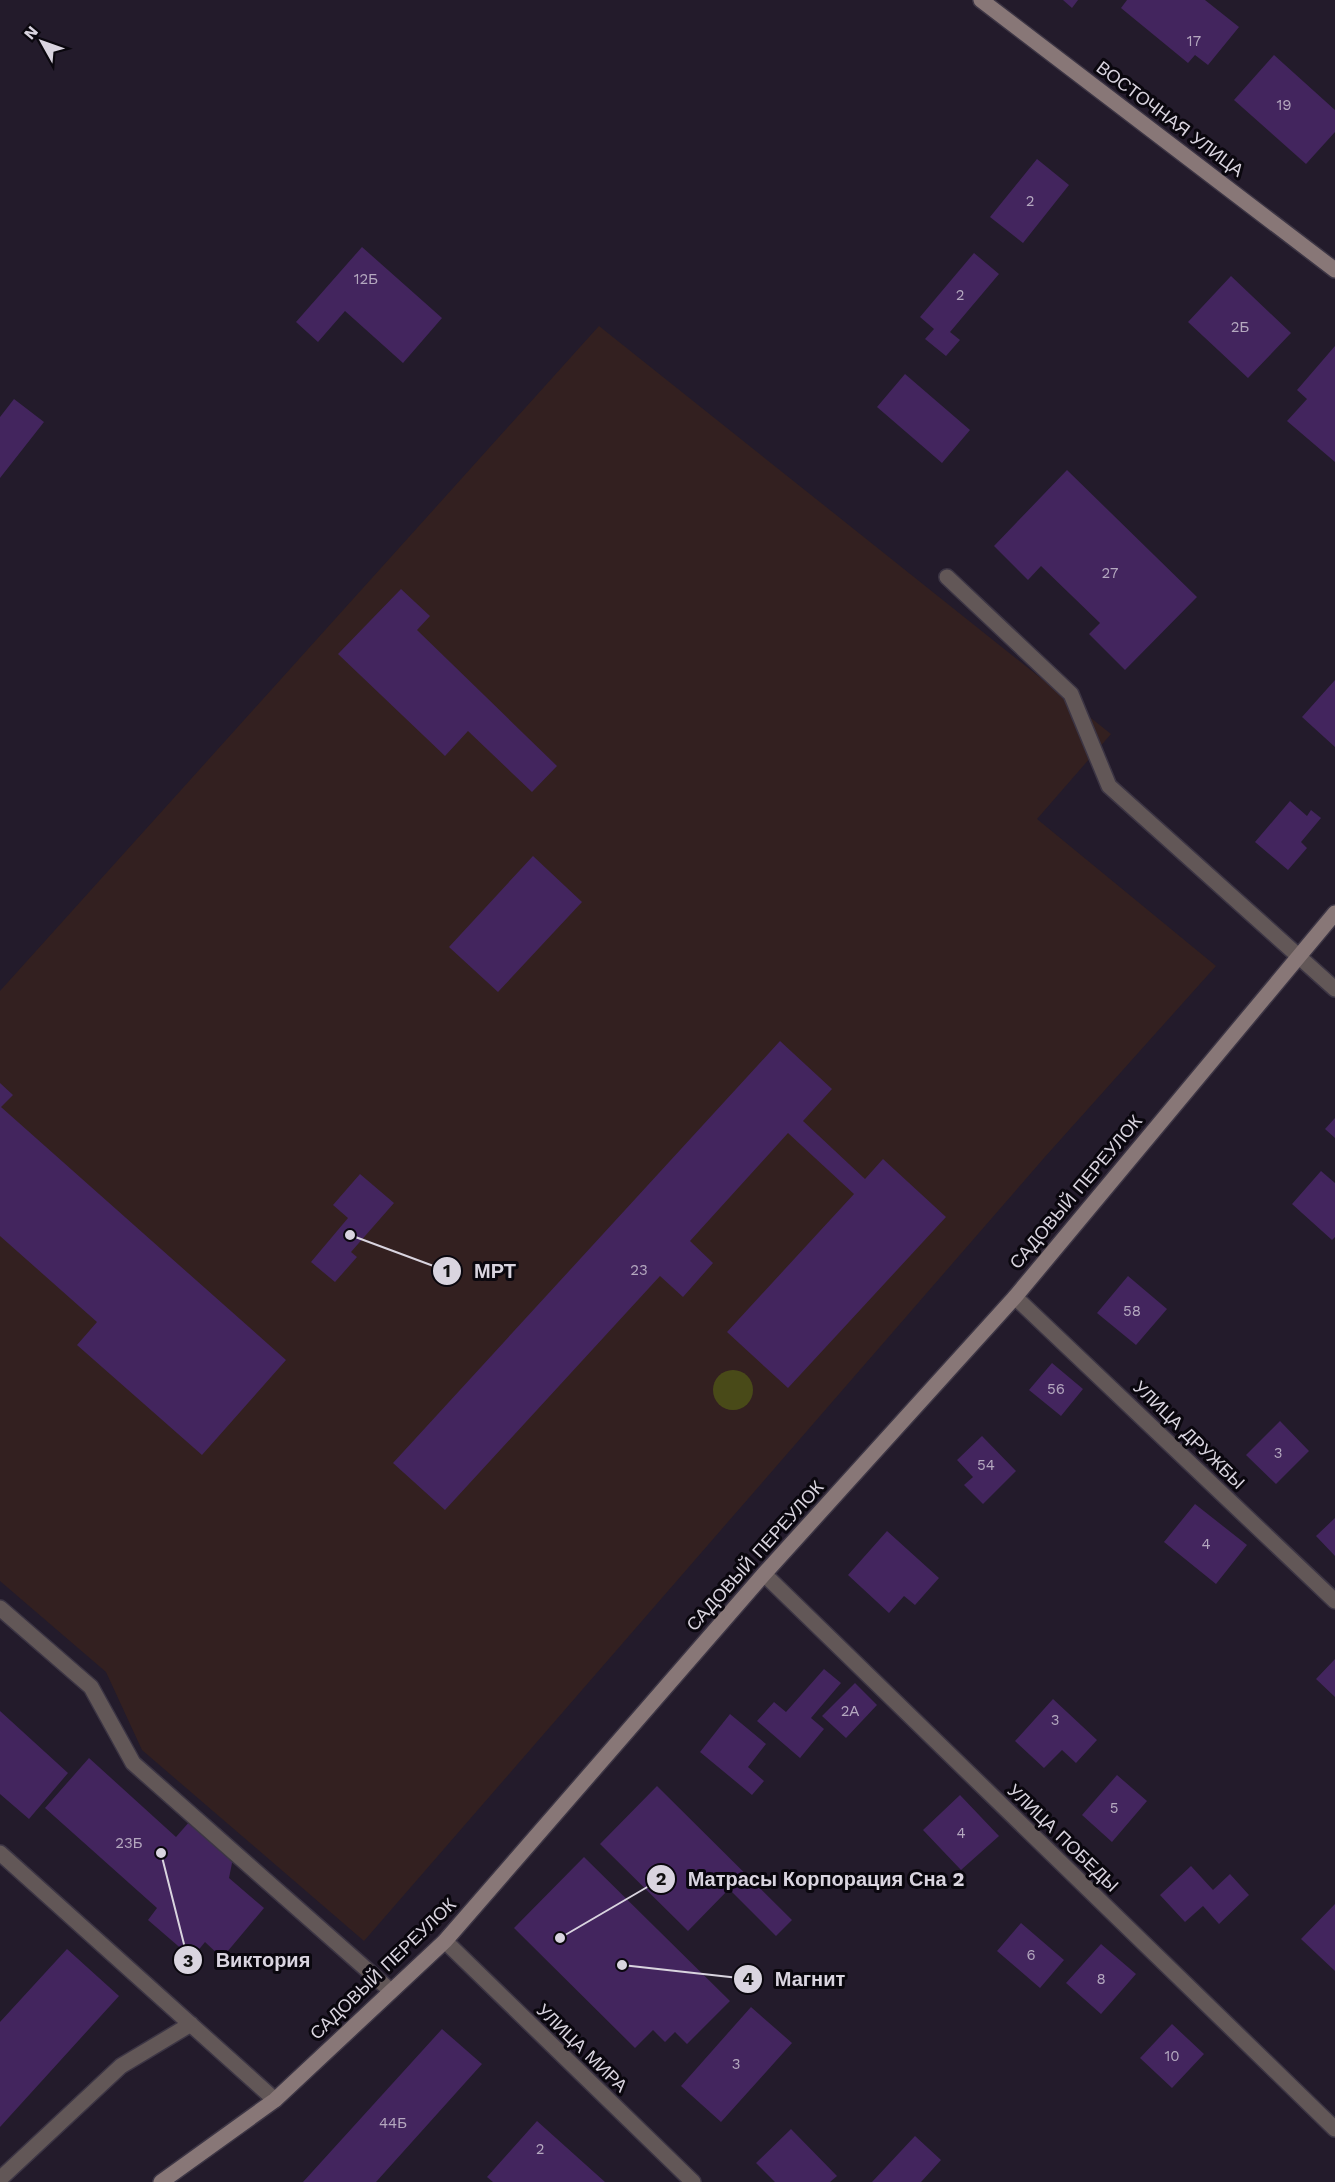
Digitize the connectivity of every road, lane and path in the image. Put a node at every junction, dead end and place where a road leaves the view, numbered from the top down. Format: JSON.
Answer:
{"nodes":[{"id":1,"x":981,"y":0,"type":"edge"},
{"id":2,"x":1335,"y":270,"type":"edge"},
{"id":3,"x":947,"y":578,"type":"dead end"},
{"id":4,"x":1335,"y":913,"type":"edge"},
{"id":5,"x":1297,"y":956,"type":"junction"},
{"id":6,"x":1335,"y":989,"type":"edge"},
{"id":7,"x":1015,"y":1297,"type":"junction"},
{"id":8,"x":764,"y":1574,"type":"junction"},
{"id":9,"x":1335,"y":1601,"type":"edge"},
{"id":10,"x":0,"y":1608,"type":"edge"},
{"id":11,"x":0,"y":1852,"type":"edge"},
{"id":12,"x":445,"y":1941,"type":"junction"},
{"id":13,"x":392,"y":1991,"type":"junction"},
{"id":14,"x":191,"y":2024,"type":"junction"},
{"id":15,"x":275,"y":2100,"type":"junction"},
{"id":16,"x":1335,"y":2129,"type":"edge"},
{"id":17,"x":0,"y":2179,"type":"edge"},
{"id":18,"x":161,"y":2182,"type":"edge"},
{"id":19,"x":693,"y":2182,"type":"edge"}],
"edges":[{"from":1,"to":2,"type":"street","name":"ВОСТОЧНАЯ УЛИЦА"},
{"from":3,"to":5,"type":"street"},
{"from":4,"to":5,"type":"street","name":"САДОВЫЙ ПЕРЕУЛОК"},
{"from":5,"to":6,"type":"street"},
{"from":5,"to":7,"type":"street","name":"САДОВЫЙ ПЕРЕУЛОК"},
{"from":7,"to":8,"type":"street","name":"САДОВЫЙ ПЕРЕУЛОК"},
{"from":7,"to":9,"type":"street","name":"УЛИЦА ДРУЖБЫ"},
{"from":8,"to":12,"type":"street","name":"САДОВЫЙ ПЕРЕУЛОК"},
{"from":8,"to":16,"type":"street","name":"УЛИЦА ПОБЕДЫ"},
{"from":10,"to":13,"type":"street"},
{"from":11,"to":14,"type":"street"},
{"from":12,"to":13,"type":"street","name":"САДОВЫЙ ПЕРЕУЛОК"},
{"from":12,"to":19,"type":"street","name":"УЛИЦА МИРА"},
{"from":13,"to":15,"type":"street","name":"САДОВЫЙ ПЕРЕУЛОК"},
{"from":14,"to":15,"type":"street"},
{"from":14,"to":17,"type":"street"},
{"from":15,"to":18,"type":"street","name":"САДОВЫЙ ПЕРЕУЛОК"}]}
